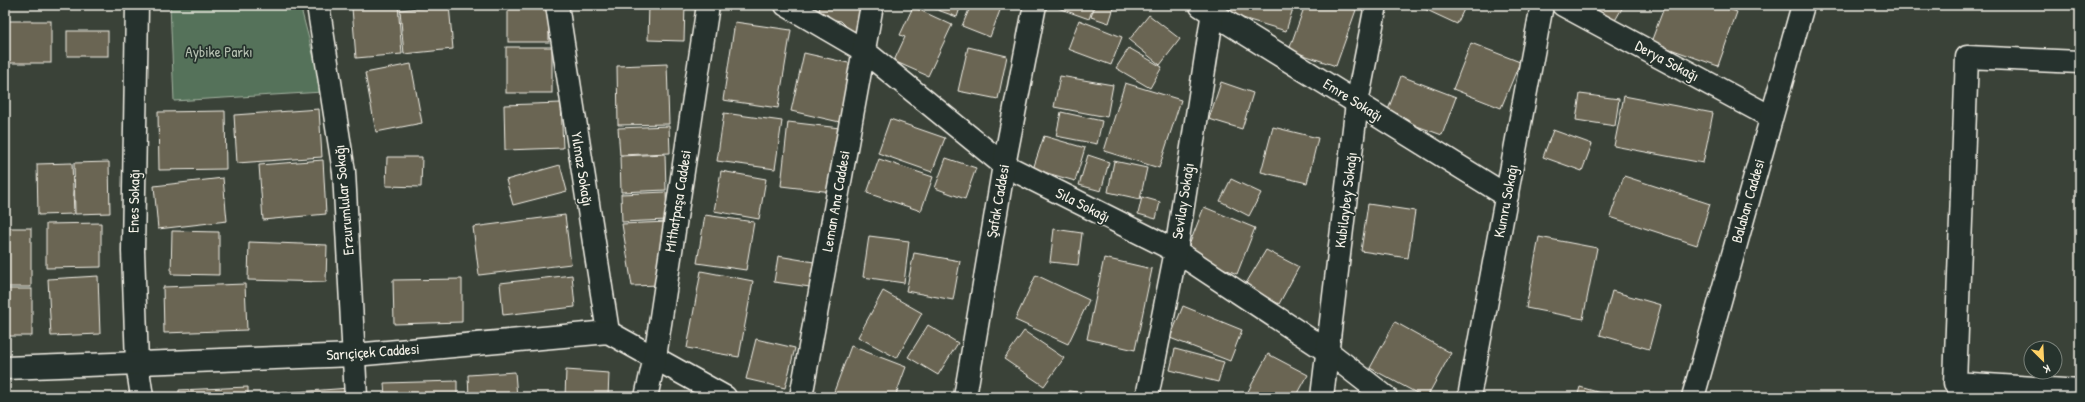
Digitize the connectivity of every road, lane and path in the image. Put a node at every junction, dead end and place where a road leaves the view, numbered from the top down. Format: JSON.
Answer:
{"nodes":[{"id":1,"x":136,"y":5,"type":"edge"},
{"id":2,"x":318,"y":5,"type":"edge"},
{"id":3,"x":557,"y":5,"type":"edge"},
{"id":4,"x":708,"y":5,"type":"edge"},
{"id":5,"x":786,"y":5,"type":"edge"},
{"id":6,"x":872,"y":5,"type":"edge"},
{"id":7,"x":1035,"y":5,"type":"edge"},
{"id":8,"x":1376,"y":5,"type":"edge"},
{"id":9,"x":1542,"y":5,"type":"edge"},
{"id":10,"x":1563,"y":5,"type":"edge"},
{"id":11,"x":1803,"y":5,"type":"edge"},
{"id":12,"x":1208,"y":7,"type":"edge"},
{"id":13,"x":863,"y":50,"type":"junction"},
{"id":14,"x":2080,"y":62,"type":"edge"},
{"id":15,"x":1358,"y":103,"type":"junction"},
{"id":16,"x":1772,"y":117,"type":"junction"},
{"id":17,"x":1004,"y":165,"type":"junction"},
{"id":18,"x":1507,"y":196,"type":"junction"},
{"id":19,"x":1176,"y":251,"type":"junction"},
{"id":20,"x":608,"y":332,"type":"junction"},
{"id":21,"x":1328,"y":350,"type":"junction"},
{"id":22,"x":354,"y":355,"type":"junction"},
{"id":23,"x":654,"y":357,"type":"junction"},
{"id":24,"x":137,"y":363,"type":"junction"},
{"id":25,"x":5,"y":368,"type":"edge"},
{"id":26,"x":2080,"y":391,"type":"edge"},
{"id":27,"x":142,"y":397,"type":"edge"},
{"id":28,"x":356,"y":397,"type":"edge"},
{"id":29,"x":646,"y":397,"type":"edge"},
{"id":30,"x":725,"y":397,"type":"edge"},
{"id":31,"x":801,"y":397,"type":"edge"},
{"id":32,"x":964,"y":397,"type":"edge"},
{"id":33,"x":1147,"y":397,"type":"edge"},
{"id":34,"x":1322,"y":397,"type":"edge"},
{"id":35,"x":1386,"y":397,"type":"edge"},
{"id":36,"x":1469,"y":397,"type":"edge"},
{"id":37,"x":1693,"y":397,"type":"edge"}],
"edges":[{"from":1,"to":24,"type":"street","name":"Enes Sokağı"},
{"from":2,"to":22,"type":"street","name":"Erzurumlular Sokağı"},
{"from":3,"to":20,"type":"street","name":"Yılmaz Sokağı"},
{"from":4,"to":23,"type":"street","name":"Mithatpaşa Caddesi"},
{"from":5,"to":13,"type":"street","name":"Sıla Sokağı"},
{"from":6,"to":13,"type":"street","name":"Leman Ana Caddesi"},
{"from":7,"to":17,"type":"street","name":"Şafak Caddesi"},
{"from":8,"to":15,"type":"street","name":"Kubilaybey Sokağı"},
{"from":9,"to":18,"type":"street","name":"Kumru Sokağı"},
{"from":10,"to":16,"type":"street","name":"Derya Sokağı"},
{"from":11,"to":16,"type":"street","name":"Balaban Caddesi"},
{"from":12,"to":15,"type":"street","name":"Emre Sokağı"},
{"from":12,"to":19,"type":"street","name":"Sevilay Sokağı"},
{"from":13,"to":17,"type":"street","name":"Sıla Sokağı"},
{"from":13,"to":31,"type":"street","name":"Leman Ana Caddesi"},
{"from":14,"to":26,"type":"street"},
{"from":15,"to":18,"type":"street","name":"Emre Sokağı"},
{"from":15,"to":21,"type":"street","name":"Kubilaybey Sokağı"},
{"from":16,"to":37,"type":"street","name":"Balaban Caddesi"},
{"from":17,"to":19,"type":"street","name":"Sıla Sokağı"},
{"from":17,"to":32,"type":"street","name":"Şafak Caddesi"},
{"from":18,"to":36,"type":"street","name":"Kumru Sokağı"},
{"from":19,"to":21,"type":"street","name":"Sıla Sokağı"},
{"from":19,"to":33,"type":"street","name":"Sevilay Sokağı"},
{"from":20,"to":22,"type":"street","name":"Sarıçiçek Caddesi"},
{"from":20,"to":23,"type":"street"},
{"from":21,"to":34,"type":"street","name":"Kubilaybey Sokağı"},
{"from":21,"to":35,"type":"street","name":"Sıla Sokağı"},
{"from":22,"to":24,"type":"street","name":"Sarıçiçek Caddesi"},
{"from":22,"to":28,"type":"street","name":"Erzurumlular Sokağı"},
{"from":23,"to":29,"type":"street","name":"Mithatpaşa Caddesi"},
{"from":23,"to":30,"type":"street"},
{"from":24,"to":25,"type":"street","name":"Sarıçiçek Caddesi"},
{"from":24,"to":27,"type":"street","name":"Enes Sokağı"}]}
